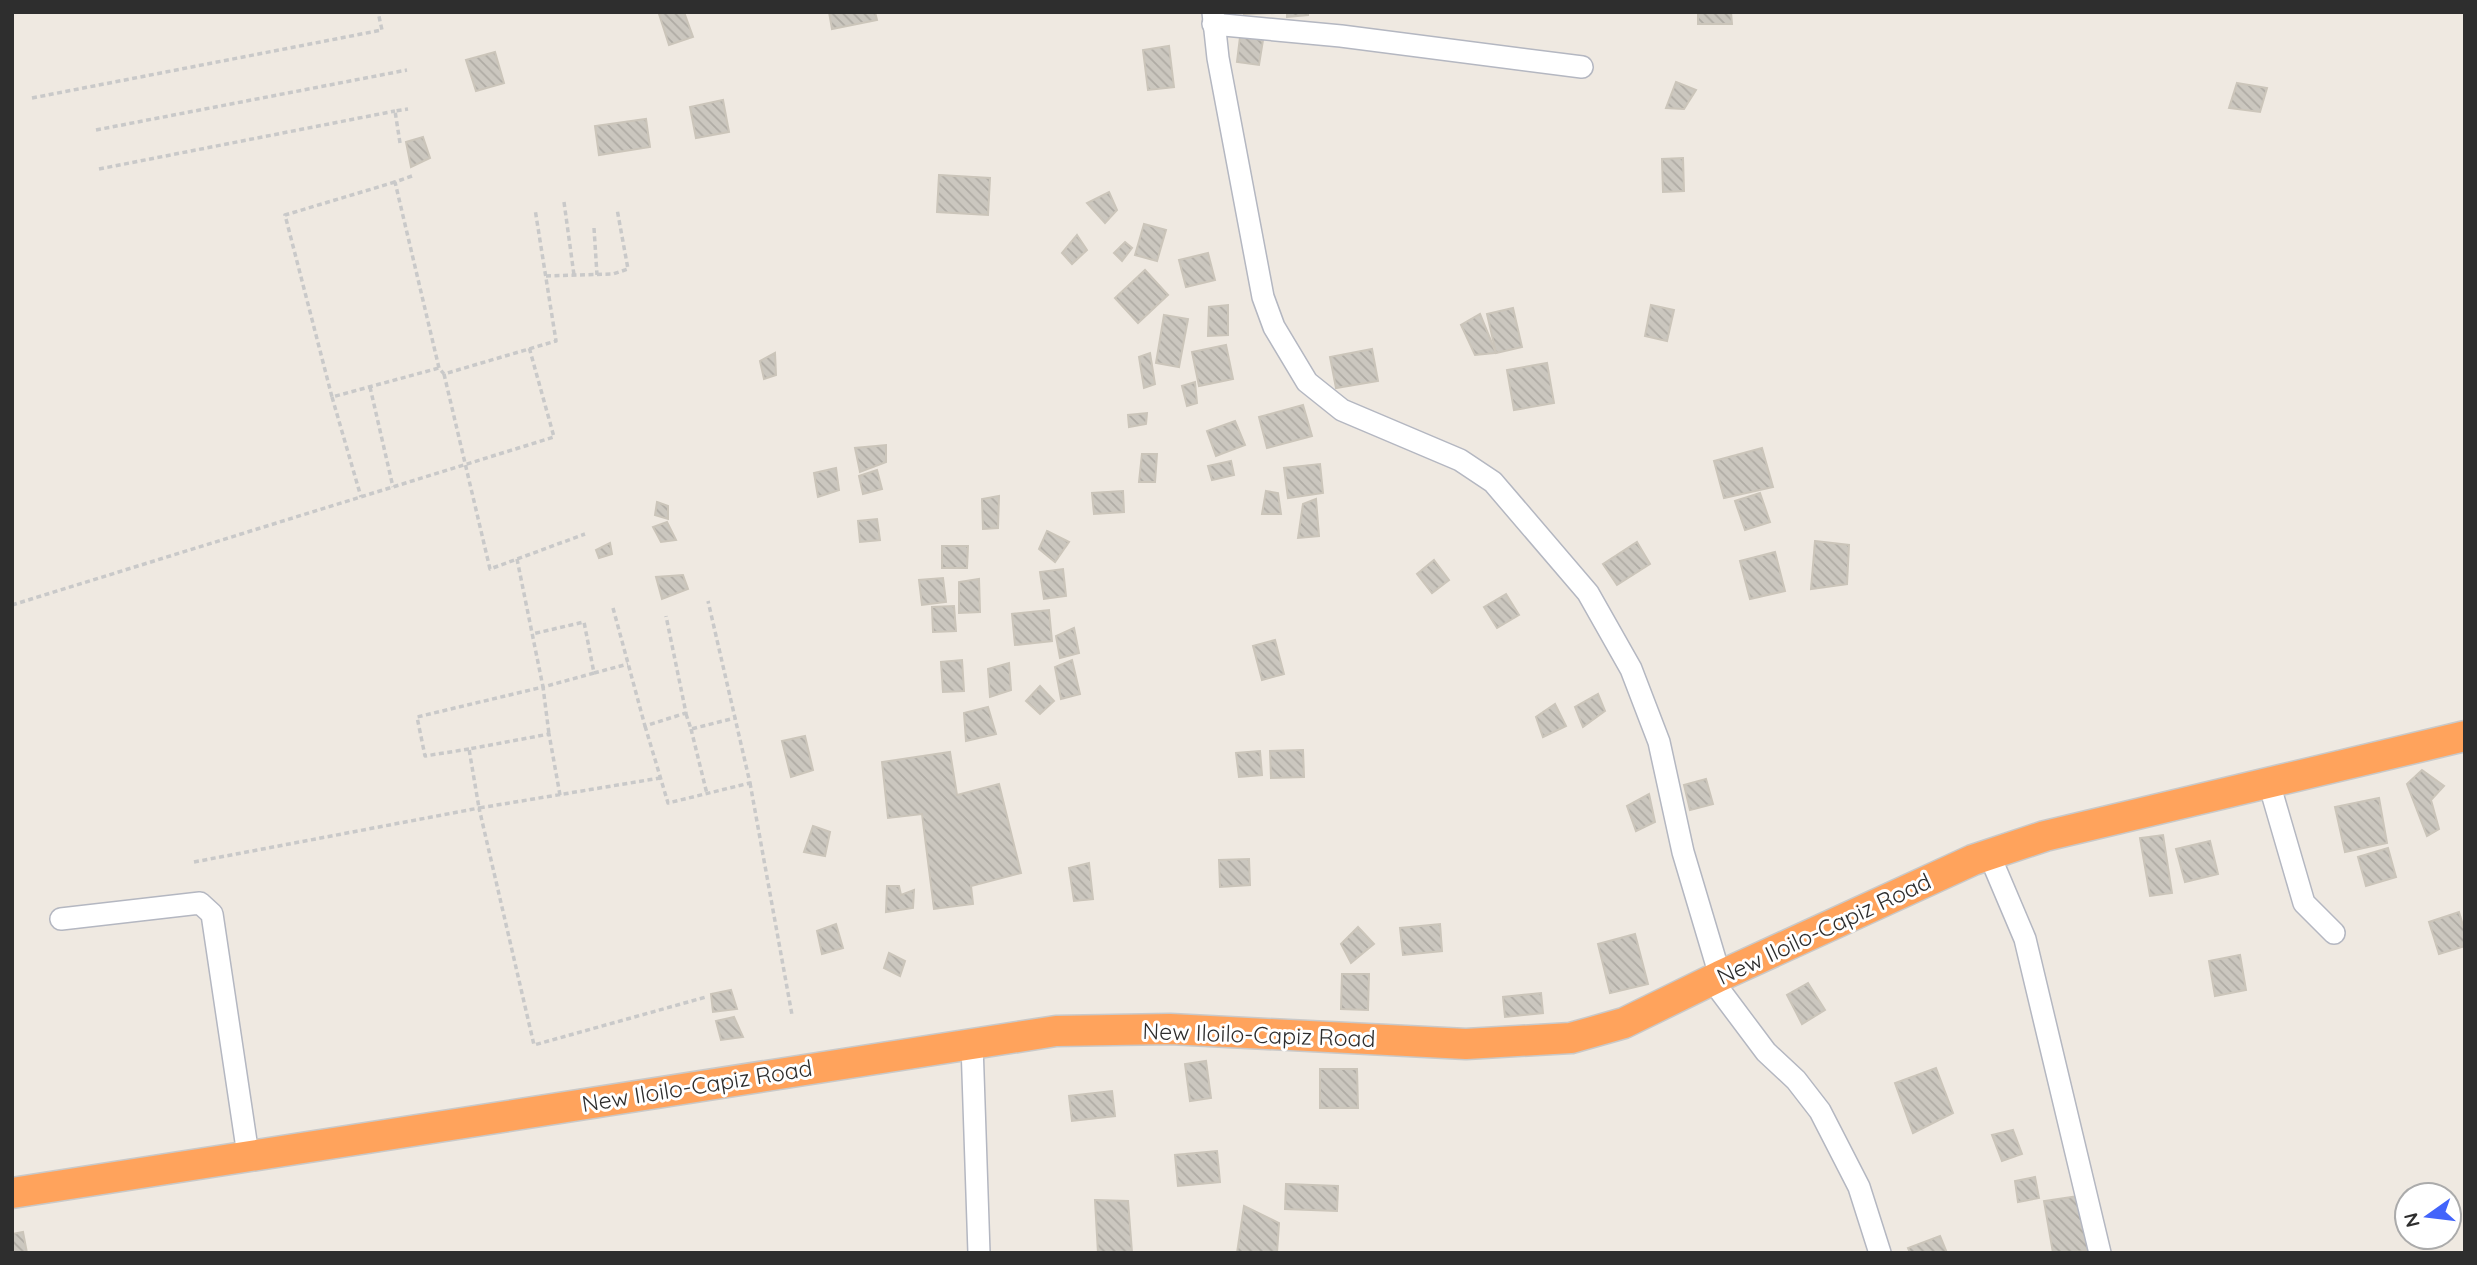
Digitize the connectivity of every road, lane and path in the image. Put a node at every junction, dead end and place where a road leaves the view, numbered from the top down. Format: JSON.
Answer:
{"nodes":[{"id":1,"x":378,"y":12,"type":"edge"},
{"id":2,"x":1213,"y":18,"type":"edge"},
{"id":3,"x":1582,"y":67,"type":"dead end"},
{"id":4,"x":407,"y":70,"type":"dead end"},
{"id":5,"x":32,"y":98,"type":"dead end"},
{"id":6,"x":408,"y":109,"type":"dead end"},
{"id":7,"x":395,"y":111,"type":"junction"},
{"id":8,"x":96,"y":130,"type":"dead end"},
{"id":9,"x":400,"y":143,"type":"dead end"},
{"id":10,"x":99,"y":169,"type":"dead end"},
{"id":11,"x":412,"y":176,"type":"dead end"},
{"id":12,"x":395,"y":182,"type":"junction"},
{"id":13,"x":564,"y":202,"type":"dead end"},
{"id":14,"x":617,"y":208,"type":"dead end"},
{"id":15,"x":535,"y":209,"type":"dead end"},
{"id":16,"x":594,"y":228,"type":"dead end"},
{"id":17,"x":574,"y":275,"type":"junction"},
{"id":18,"x":597,"y":275,"type":"junction"},
{"id":19,"x":545,"y":276,"type":"junction"},
{"id":20,"x":529,"y":347,"type":"junction"},
{"id":21,"x":439,"y":368,"type":"junction"},
{"id":22,"x":444,"y":374,"type":"junction"},
{"id":23,"x":370,"y":387,"type":"junction"},
{"id":24,"x":332,"y":397,"type":"junction"},
{"id":25,"x":466,"y":464,"type":"junction"},
{"id":26,"x":393,"y":487,"type":"junction"},
{"id":27,"x":362,"y":497,"type":"junction"},
{"id":28,"x":585,"y":534,"type":"dead end"},
{"id":29,"x":517,"y":559,"type":"junction"},
{"id":30,"x":708,"y":601,"type":"dead end"},
{"id":31,"x":12,"y":605,"type":"edge"},
{"id":32,"x":613,"y":608,"type":"dead end"},
{"id":33,"x":666,"y":616,"type":"dead end"},
{"id":34,"x":532,"y":634,"type":"junction"},
{"id":35,"x":628,"y":664,"type":"junction"},
{"id":36,"x":594,"y":673,"type":"junction"},
{"id":37,"x":542,"y":687,"type":"junction"},
{"id":38,"x":686,"y":713,"type":"junction"},
{"id":39,"x":735,"y":718,"type":"junction"},
{"id":40,"x":645,"y":726,"type":"junction"},
{"id":41,"x":691,"y":729,"type":"junction"},
{"id":42,"x":549,"y":734,"type":"junction"},
{"id":43,"x":2465,"y":736,"type":"edge"},
{"id":44,"x":469,"y":749,"type":"junction"},
{"id":45,"x":660,"y":778,"type":"junction"},
{"id":46,"x":750,"y":783,"type":"junction"},
{"id":47,"x":2269,"y":783,"type":"junction"},
{"id":48,"x":707,"y":794,"type":"junction"},
{"id":49,"x":560,"y":795,"type":"junction"},
{"id":50,"x":479,"y":808,"type":"junction"},
{"id":51,"x":1989,"y":854,"type":"junction"},
{"id":52,"x":194,"y":862,"type":"dead end"},
{"id":53,"x":61,"y":919,"type":"dead end"},
{"id":54,"x":2334,"y":933,"type":"dead end"},
{"id":55,"x":1716,"y":978,"type":"junction"},
{"id":56,"x":706,"y":997,"type":"dead end"},
{"id":57,"x":792,"y":1015,"type":"dead end"},
{"id":58,"x":972,"y":1044,"type":"junction"},
{"id":59,"x":248,"y":1155,"type":"junction"},
{"id":60,"x":12,"y":1193,"type":"edge"},
{"id":61,"x":979,"y":1253,"type":"edge"},
{"id":62,"x":1880,"y":1253,"type":"edge"},
{"id":63,"x":2100,"y":1253,"type":"edge"}],
"edges":[{"from":1,"to":5,"type":"path"},
{"from":2,"to":3,"type":"street"},
{"from":2,"to":55,"type":"street"},
{"from":4,"to":8,"type":"path"},
{"from":6,"to":7,"type":"path"},
{"from":7,"to":9,"type":"path"},
{"from":7,"to":10,"type":"path"},
{"from":11,"to":12,"type":"path"},
{"from":12,"to":21,"type":"path"},
{"from":12,"to":24,"type":"path"},
{"from":13,"to":17,"type":"path"},
{"from":14,"to":18,"type":"path"},
{"from":15,"to":19,"type":"path"},
{"from":16,"to":18,"type":"path"},
{"from":17,"to":18,"type":"path"},
{"from":17,"to":19,"type":"path"},
{"from":19,"to":20,"type":"path"},
{"from":20,"to":22,"type":"path"},
{"from":20,"to":25,"type":"path"},
{"from":21,"to":22,"type":"path"},
{"from":21,"to":23,"type":"path"},
{"from":22,"to":25,"type":"path"},
{"from":23,"to":24,"type":"path"},
{"from":23,"to":26,"type":"path"},
{"from":24,"to":27,"type":"path"},
{"from":25,"to":26,"type":"path"},
{"from":25,"to":29,"type":"path"},
{"from":26,"to":27,"type":"path"},
{"from":27,"to":31,"type":"path"},
{"from":28,"to":29,"type":"path"},
{"from":29,"to":34,"type":"path"},
{"from":30,"to":39,"type":"path"},
{"from":32,"to":35,"type":"path"},
{"from":33,"to":38,"type":"path"},
{"from":34,"to":36,"type":"path"},
{"from":34,"to":37,"type":"path"},
{"from":35,"to":36,"type":"path"},
{"from":35,"to":40,"type":"path"},
{"from":36,"to":37,"type":"path"},
{"from":37,"to":42,"type":"path"},
{"from":37,"to":44,"type":"path"},
{"from":38,"to":40,"type":"path"},
{"from":38,"to":41,"type":"path"},
{"from":39,"to":41,"type":"path"},
{"from":39,"to":46,"type":"path"},
{"from":40,"to":45,"type":"path"},
{"from":41,"to":48,"type":"path"},
{"from":42,"to":44,"type":"path"},
{"from":42,"to":49,"type":"path"},
{"from":43,"to":47,"type":"highway","name":"New Iloilo-Capiz Road"},
{"from":44,"to":50,"type":"path"},
{"from":45,"to":48,"type":"path"},
{"from":45,"to":49,"type":"path"},
{"from":46,"to":48,"type":"path"},
{"from":46,"to":57,"type":"path"},
{"from":47,"to":51,"type":"highway","name":"New Iloilo-Capiz Road"},
{"from":47,"to":54,"type":"street"},
{"from":49,"to":50,"type":"path"},
{"from":50,"to":52,"type":"path"},
{"from":50,"to":56,"type":"path"},
{"from":51,"to":55,"type":"highway","name":"New Iloilo-Capiz Road"},
{"from":51,"to":63,"type":"street"},
{"from":53,"to":59,"type":"street"},
{"from":55,"to":58,"type":"highway","name":"New Iloilo-Capiz Road"},
{"from":55,"to":62,"type":"street"},
{"from":58,"to":59,"type":"highway","name":"New Iloilo-Capiz Road"},
{"from":58,"to":61,"type":"street"},
{"from":59,"to":60,"type":"highway","name":"New Iloilo-Capiz Road"}]}
